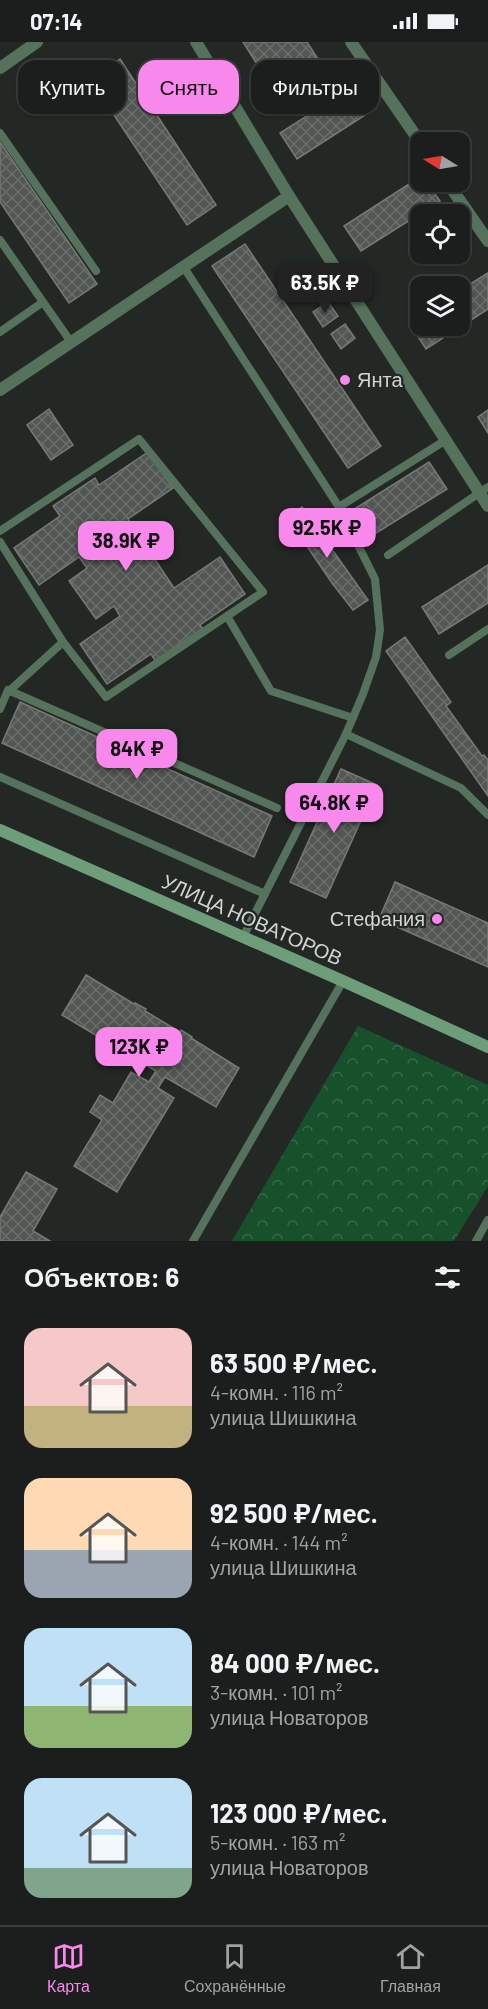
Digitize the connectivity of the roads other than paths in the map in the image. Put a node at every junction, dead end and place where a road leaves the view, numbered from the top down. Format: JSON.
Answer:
{"nodes":[{"id":1,"x":37,"y":42,"type":"edge"},
{"id":2,"x":196,"y":42,"type":"edge"},
{"id":3,"x":351,"y":42,"type":"edge"},
{"id":4,"x":0,"y":68,"type":"edge"},
{"id":5,"x":413,"y":132,"type":"edge"},
{"id":6,"x":0,"y":133,"type":"edge"},
{"id":7,"x":454,"y":192,"type":"edge"},
{"id":8,"x":289,"y":196,"type":"junction"},
{"id":9,"x":0,"y":240,"type":"edge"},
{"id":10,"x":488,"y":241,"type":"edge"},
{"id":11,"x":183,"y":266,"type":"junction"},
{"id":12,"x":96,"y":271,"type":"dead end"},
{"id":13,"x":43,"y":302,"type":"junction"},
{"id":14,"x":0,"y":332,"type":"edge"},
{"id":15,"x":70,"y":342,"type":"junction"},
{"id":16,"x":0,"y":390,"type":"edge"},
{"id":17,"x":446,"y":440,"type":"junction"},
{"id":18,"x":483,"y":489,"type":"edge"},
{"id":19,"x":488,"y":506,"type":"edge"},
{"id":20,"x":339,"y":507,"type":"junction"},
{"id":21,"x":0,"y":531,"type":"edge"},
{"id":22,"x":0,"y":542,"type":"edge"},
{"id":23,"x":388,"y":555,"type":"dead end"},
{"id":24,"x":227,"y":616,"type":"junction"},
{"id":25,"x":488,"y":629,"type":"edge"},
{"id":26,"x":63,"y":642,"type":"junction"},
{"id":27,"x":449,"y":655,"type":"dead end"},
{"id":28,"x":7,"y":693,"type":"junction"},
{"id":29,"x":0,"y":709,"type":"edge"},
{"id":30,"x":353,"y":718,"type":"junction"},
{"id":31,"x":346,"y":734,"type":"junction"},
{"id":32,"x":0,"y":777,"type":"edge"},
{"id":33,"x":277,"y":808,"type":"dead end"},
{"id":34,"x":488,"y":815,"type":"edge"},
{"id":35,"x":0,"y":830,"type":"edge"},
{"id":36,"x":265,"y":894,"type":"junction"},
{"id":37,"x":243,"y":937,"type":"junction"},
{"id":38,"x":343,"y":981,"type":"junction"},
{"id":39,"x":488,"y":1047,"type":"edge"},
{"id":40,"x":488,"y":1220,"type":"edge"},
{"id":41,"x":193,"y":1241,"type":"edge"},
{"id":42,"x":476,"y":1241,"type":"edge"}],
"edges":[{"from":1,"to":4,"type":"street"},
{"from":2,"to":8,"type":"street"},
{"from":3,"to":5,"type":"street"},
{"from":6,"to":12,"type":"lane"},
{"from":7,"to":10,"type":"street"},
{"from":8,"to":11,"type":"street"},
{"from":8,"to":17,"type":"street"},
{"from":9,"to":13,"type":"lane"},
{"from":11,"to":15,"type":"street"},
{"from":11,"to":20,"type":"lane"},
{"from":13,"to":14,"type":"lane"},
{"from":13,"to":15,"type":"lane"},
{"from":15,"to":16,"type":"street"},
{"from":17,"to":18,"type":"street"},
{"from":17,"to":20,"type":"lane"},
{"from":18,"to":19,"type":"street"},
{"from":18,"to":23,"type":"lane"},
{"from":20,"to":30,"type":"lane"},
{"from":21,"to":24,"type":"lane"},
{"from":22,"to":26,"type":"lane"},
{"from":24,"to":26,"type":"lane"},
{"from":24,"to":30,"type":"lane"},
{"from":25,"to":27,"type":"lane"},
{"from":26,"to":28,"type":"lane"},
{"from":28,"to":29,"type":"lane"},
{"from":28,"to":33,"type":"lane"},
{"from":30,"to":31,"type":"lane"},
{"from":31,"to":34,"type":"lane"},
{"from":31,"to":36,"type":"lane"},
{"from":32,"to":36,"type":"lane"},
{"from":35,"to":37,"type":"main road","name":"УЛИЦА НОВАТОРОВ"},
{"from":36,"to":37,"type":"lane"},
{"from":37,"to":38,"type":"main road","name":"УЛИЦА НОВАТОРОВ"},
{"from":38,"to":39,"type":"main road","name":"УЛИЦА НОВАТОРОВ"},
{"from":38,"to":41,"type":"lane"},
{"from":40,"to":42,"type":"lane"}]}
